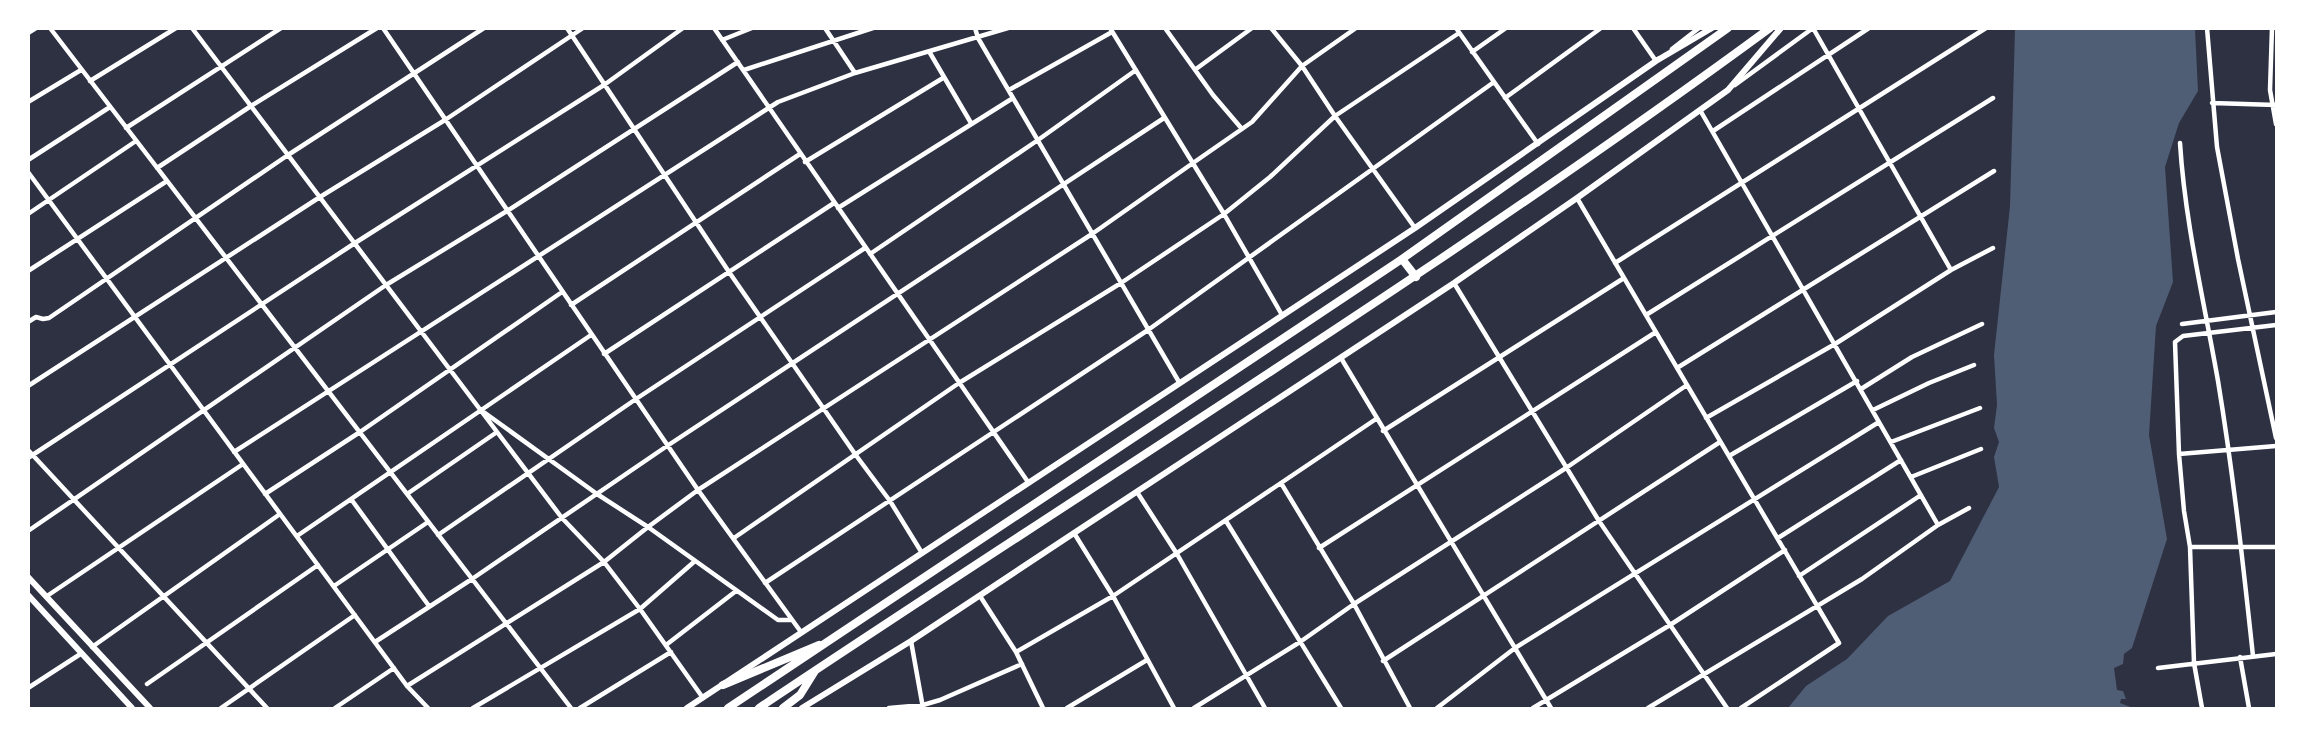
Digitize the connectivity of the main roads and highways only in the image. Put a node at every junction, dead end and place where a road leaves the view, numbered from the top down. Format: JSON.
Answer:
{"nodes":[{"id":1,"x":1728,"y":28,"type":"edge"},
{"id":2,"x":1770,"y":28,"type":"edge"},
{"id":3,"x":1402,"y":259,"type":"junction"},
{"id":4,"x":1416,"y":277,"type":"junction"},
{"id":5,"x":840,"y":636,"type":"junction"},
{"id":6,"x":815,"y":671,"type":"junction"},
{"id":7,"x":723,"y":685,"type":"road end"},
{"id":8,"x":728,"y":708,"type":"edge"},
{"id":9,"x":759,"y":708,"type":"edge"},
{"id":10,"x":783,"y":708,"type":"edge"}],
"edges":[{"from":1,"to":3,"type":"highway"},
{"from":2,"to":4,"type":"highway"},
{"from":3,"to":4,"type":"highway"},
{"from":3,"to":5,"type":"highway"},
{"from":4,"to":6,"type":"highway"},
{"from":5,"to":7,"type":"highway"},
{"from":5,"to":8,"type":"highway"},
{"from":6,"to":9,"type":"highway"},
{"from":6,"to":10,"type":"highway"}]}
